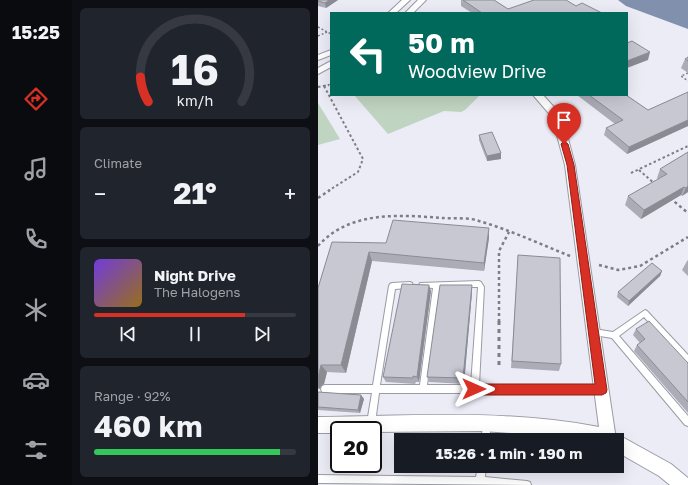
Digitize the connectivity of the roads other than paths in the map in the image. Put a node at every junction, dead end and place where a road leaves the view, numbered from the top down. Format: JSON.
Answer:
{"nodes":[{"id":1,"x":406,"y":0,"type":"edge"},
{"id":2,"x":421,"y":1,"type":"edge"},
{"id":3,"x":393,"y":12,"type":"edge"},
{"id":4,"x":410,"y":12,"type":"edge"},
{"id":5,"x":330,"y":52,"type":"edge"},
{"id":6,"x":318,"y":58,"type":"edge"},
{"id":7,"x":330,"y":65,"type":"edge"},
{"id":8,"x":330,"y":68,"type":"edge"},
{"id":9,"x":318,"y":71,"type":"edge"},
{"id":10,"x":539,"y":96,"type":"edge"},
{"id":11,"x":437,"y":285,"type":"junction"},
{"id":12,"x":594,"y":332,"type":"junction"},
{"id":13,"x":614,"y":335,"type":"junction"},
{"id":14,"x":688,"y":360,"type":"edge"},
{"id":15,"x":325,"y":388,"type":"dead end"},
{"id":16,"x":376,"y":389,"type":"junction"},
{"id":17,"x":423,"y":389,"type":"junction"},
{"id":18,"x":474,"y":389,"type":"junction"},
{"id":19,"x":602,"y":390,"type":"junction"},
{"id":20,"x":371,"y":421,"type":"edge"},
{"id":21,"x":688,"y":422,"type":"edge"},
{"id":22,"x":487,"y":423,"type":"junction"},
{"id":23,"x":382,"y":424,"type":"edge"},
{"id":24,"x":318,"y":425,"type":"edge"},
{"id":25,"x":330,"y":425,"type":"edge"},
{"id":26,"x":486,"y":433,"type":"edge"},
{"id":27,"x":583,"y":433,"type":"edge"},
{"id":28,"x":611,"y":433,"type":"edge"},
{"id":29,"x":624,"y":447,"type":"edge"},
{"id":30,"x":481,"y":473,"type":"edge"},
{"id":31,"x":318,"y":479,"type":"edge"},
{"id":32,"x":480,"y":481,"type":"junction"},
{"id":33,"x":527,"y":485,"type":"edge"},
{"id":34,"x":683,"y":485,"type":"edge"}],
"edges":[{"from":1,"to":2,"type":"street"},
{"from":1,"to":3,"type":"street"},
{"from":2,"to":4,"type":"street"},
{"from":5,"to":6,"type":"street"},
{"from":7,"to":9,"type":"street"},
{"from":8,"to":9,"type":"street"},
{"from":10,"to":12,"type":"street"},
{"from":11,"to":16,"type":"lane"},
{"from":11,"to":17,"type":"lane"},
{"from":11,"to":18,"type":"lane"},
{"from":12,"to":13,"type":"lane"},
{"from":12,"to":19,"type":"street"},
{"from":13,"to":14,"type":"lane"},
{"from":13,"to":21,"type":"lane"},
{"from":15,"to":16,"type":"lane"},
{"from":16,"to":17,"type":"lane"},
{"from":16,"to":20,"type":"lane"},
{"from":17,"to":18,"type":"lane"},
{"from":18,"to":19,"type":"lane"},
{"from":19,"to":28,"type":"street"},
{"from":22,"to":23,"type":"street"},
{"from":22,"to":26,"type":"lane"},
{"from":22,"to":27,"type":"street"},
{"from":24,"to":25,"type":"street"},
{"from":29,"to":34,"type":"street"},
{"from":30,"to":32,"type":"lane"},
{"from":31,"to":32,"type":"lane"},
{"from":32,"to":33,"type":"lane"}]}
